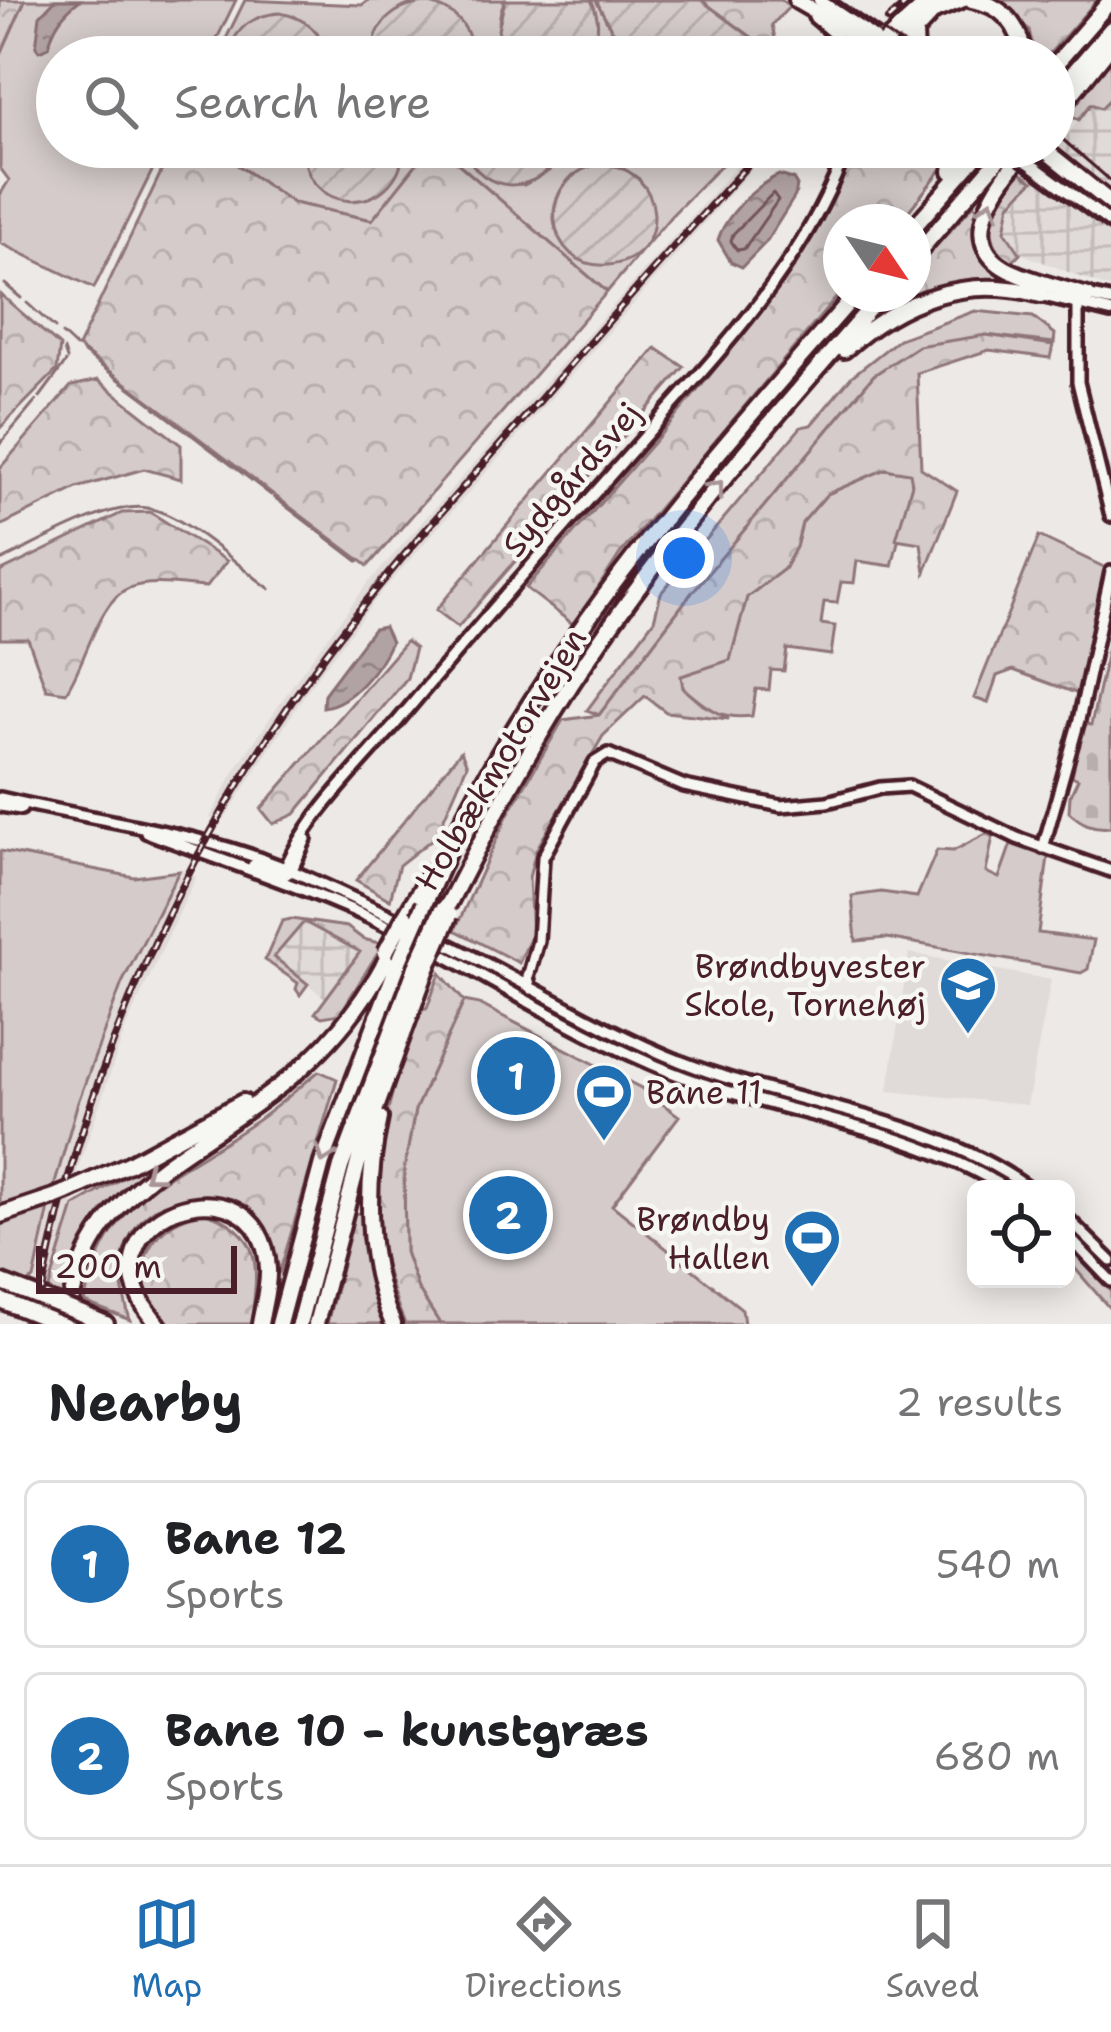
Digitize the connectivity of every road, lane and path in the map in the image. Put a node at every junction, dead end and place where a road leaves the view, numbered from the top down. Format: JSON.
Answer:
{"nodes":[{"id":1,"x":819,"y":0,"type":"edge"},
{"id":2,"x":961,"y":0,"type":"edge"},
{"id":3,"x":972,"y":0,"type":"edge"},
{"id":4,"x":1111,"y":0,"type":"edge"},
{"id":5,"x":796,"y":1,"type":"edge"},
{"id":6,"x":929,"y":1,"type":"edge"},
{"id":7,"x":1111,"y":29,"type":"edge"},
{"id":8,"x":859,"y":36,"type":"edge"},
{"id":9,"x":865,"y":36,"type":"edge"},
{"id":10,"x":891,"y":36,"type":"edge"},
{"id":11,"x":895,"y":36,"type":"edge"},
{"id":12,"x":1019,"y":36,"type":"edge"},
{"id":13,"x":1075,"y":42,"type":"edge"},
{"id":14,"x":1111,"y":45,"type":"edge"},
{"id":15,"x":1075,"y":71,"type":"edge"},
{"id":16,"x":1075,"y":90,"type":"edge"},
{"id":17,"x":837,"y":168,"type":"edge"},
{"id":18,"x":955,"y":168,"type":"edge"},
{"id":19,"x":965,"y":168,"type":"edge"},
{"id":20,"x":990,"y":168,"type":"edge"},
{"id":21,"x":1014,"y":168,"type":"edge"},
{"id":22,"x":1052,"y":168,"type":"edge"},
{"id":23,"x":1060,"y":168,"type":"edge"},
{"id":24,"x":928,"y":204,"type":"edge"},
{"id":25,"x":1111,"y":204,"type":"edge"},
{"id":26,"x":931,"y":205,"type":"edge"},
{"id":27,"x":1111,"y":221,"type":"edge"},
{"id":28,"x":931,"y":237,"type":"edge"},
{"id":29,"x":1041,"y":295,"type":"joint"},
{"id":30,"x":1111,"y":301,"type":"edge"},
{"id":31,"x":1085,"y":304,"type":"junction"},
{"id":32,"x":840,"y":312,"type":"edge"},
{"id":33,"x":866,"y":312,"type":"edge"},
{"id":34,"x":1111,"y":312,"type":"edge"},
{"id":35,"x":760,"y":434,"type":"junction"},
{"id":36,"x":1111,"y":516,"type":"edge"},
{"id":37,"x":1111,"y":572,"type":"edge"},
{"id":38,"x":0,"y":802,"type":"edge"},
{"id":39,"x":136,"y":828,"type":"junction"},
{"id":40,"x":1043,"y":848,"type":"junction"},
{"id":41,"x":1111,"y":871,"type":"edge"},
{"id":42,"x":286,"y":875,"type":"junction"},
{"id":43,"x":537,"y":948,"type":"junction"},
{"id":44,"x":391,"y":956,"type":"junction"},
{"id":45,"x":421,"y":969,"type":"junction"},
{"id":46,"x":508,"y":976,"type":"junction"},
{"id":47,"x":531,"y":988,"type":"junction"},
{"id":48,"x":391,"y":1066,"type":"junction"},
{"id":49,"x":990,"y":1180,"type":"edge"},
{"id":50,"x":1014,"y":1180,"type":"edge"},
{"id":51,"x":0,"y":1215,"type":"edge"},
{"id":52,"x":1075,"y":1226,"type":"edge"},
{"id":53,"x":1075,"y":1243,"type":"edge"},
{"id":54,"x":1111,"y":1262,"type":"edge"},
{"id":55,"x":1111,"y":1281,"type":"edge"},
{"id":56,"x":0,"y":1282,"type":"edge"},
{"id":57,"x":0,"y":1303,"type":"edge"},
{"id":58,"x":56,"y":1323,"type":"edge"},
{"id":59,"x":106,"y":1324,"type":"edge"},
{"id":60,"x":158,"y":1324,"type":"edge"},
{"id":61,"x":260,"y":1324,"type":"edge"},
{"id":62,"x":279,"y":1324,"type":"edge"},
{"id":63,"x":298,"y":1324,"type":"edge"},
{"id":64,"x":316,"y":1324,"type":"edge"},
{"id":65,"x":393,"y":1324,"type":"edge"}],
"edges":[{"from":1,"to":9,"type":"main road"},
{"from":2,"to":11,"type":"highway"},
{"from":3,"to":12,"type":"highway"},
{"from":4,"to":13,"type":"highway"},
{"from":5,"to":8,"type":"highway"},
{"from":6,"to":10,"type":"highway"},
{"from":7,"to":15,"type":"highway"},
{"from":14,"to":16,"type":"highway"},
{"from":17,"to":42,"type":"street","name":"Sydgårdsvej"},
{"from":18,"to":24,"type":"highway"},
{"from":19,"to":26,"type":"highway"},
{"from":20,"to":28,"type":"highway"},
{"from":31,"to":21,"type":"highway","one_way":true},
{"from":22,"to":27,"type":"main road"},
{"from":23,"to":25,"type":"highway"},
{"from":29,"to":31,"type":"main road"},
{"from":29,"to":35,"type":"highway"},
{"from":30,"to":31,"type":"main road"},
{"from":31,"to":34,"type":"main road"},
{"from":31,"to":36,"type":"street"},
{"from":32,"to":44,"type":"highway","name":"Holbækmotorvejen","bridge":true},
{"from":33,"to":35,"type":"highway","name":"Holbækmotorvejen"},
{"from":45,"to":35,"type":"highway","name":"Holbækmotorvejen","one_way":true,"bridge":true},
{"from":37,"to":40,"type":"street"},
{"from":38,"to":39,"type":"street"},
{"from":39,"to":42,"type":"street"},
{"from":39,"to":42,"type":"street"},
{"from":40,"to":41,"type":"street"},
{"from":40,"to":43,"type":"street"},
{"from":42,"to":46,"type":"street"},
{"from":42,"to":49,"type":"street"},
{"from":43,"to":46,"type":"street"},
{"from":43,"to":47,"type":"street"},
{"from":44,"to":51,"type":"highway","bridge":true},
{"from":44,"to":58,"type":"highway","one_way":true},
{"from":44,"to":62,"type":"highway","name":"Holbækmotorvejen","one_way":true},
{"from":45,"to":48,"type":"highway"},
{"from":45,"to":63,"type":"highway","name":"Holbækmotorvejen"},
{"from":46,"to":47,"type":"street"},
{"from":47,"to":50,"type":"street"},
{"from":48,"to":64,"type":"highway"},
{"from":48,"to":65,"type":"highway"},
{"from":52,"to":54,"type":"street"},
{"from":53,"to":55,"type":"street"},
{"from":56,"to":59,"type":"highway","bridge":true},
{"from":57,"to":58,"type":"highway"},
{"from":60,"to":61,"type":"highway"}]}
